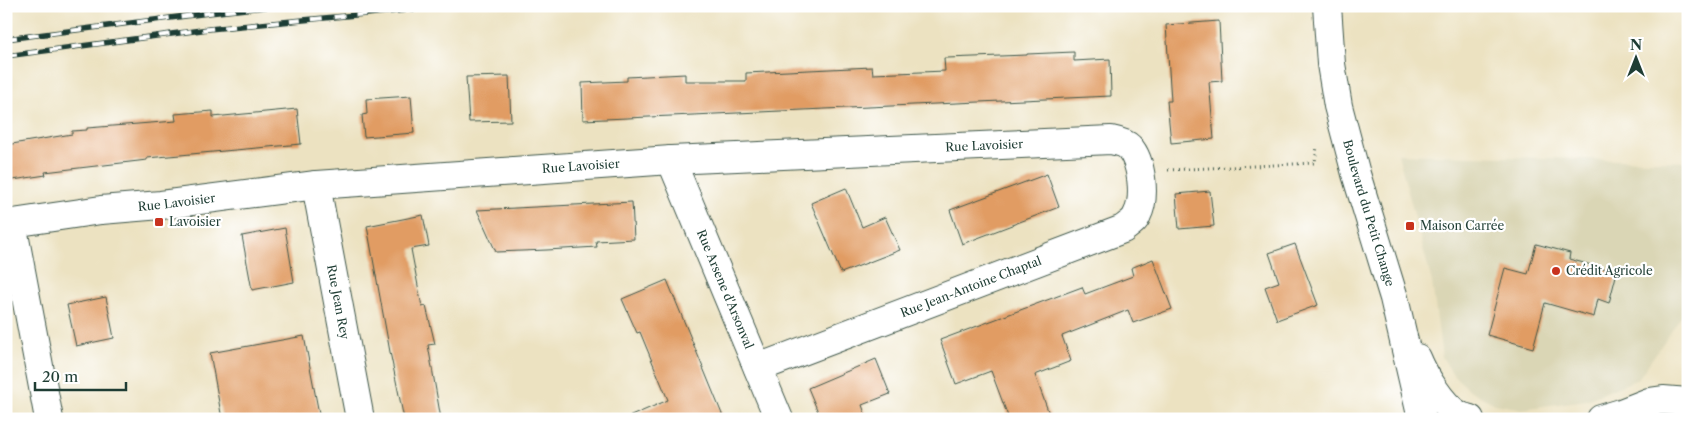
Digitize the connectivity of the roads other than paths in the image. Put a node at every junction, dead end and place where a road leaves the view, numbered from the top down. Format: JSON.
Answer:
{"nodes":[{"id":1,"x":1327,"y":10,"type":"edge"},
{"id":2,"x":671,"y":160,"type":"junction"},
{"id":3,"x":1140,"y":172,"type":"joint"},
{"id":4,"x":316,"y":185,"type":"junction"},
{"id":5,"x":9,"y":224,"type":"edge"},
{"id":6,"x":1394,"y":298,"type":"junction"},
{"id":7,"x":758,"y":368,"type":"junction"},
{"id":8,"x":1688,"y":402,"type":"edge"},
{"id":9,"x":1463,"y":417,"type":"edge"},
{"id":10,"x":49,"y":419,"type":"edge"},
{"id":11,"x":360,"y":419,"type":"edge"},
{"id":12,"x":779,"y":419,"type":"edge"},
{"id":13,"x":1422,"y":419,"type":"edge"},
{"id":14,"x":1601,"y":419,"type":"edge"}],
"edges":[{"from":1,"to":6,"type":"street","name":"Boulevard du Petit Change"},
{"from":2,"to":3,"type":"street","name":"Rue Lavoisier"},
{"from":2,"to":4,"type":"street","name":"Rue Lavoisier"},
{"from":2,"to":7,"type":"street","name":"Rue Arsene d'Arsonval"},
{"from":3,"to":7,"type":"street","name":"Rue Jean-Antoine Chaptal"},
{"from":4,"to":5,"type":"street","name":"Rue Lavoisier"},
{"from":4,"to":11,"type":"street","name":"Rue Jean Rey"},
{"from":5,"to":10,"type":"street"},
{"from":6,"to":9,"type":"street"},
{"from":6,"to":13,"type":"street","name":"Boulevard du Petit Change"},
{"from":7,"to":12,"type":"street","name":"Rue Arsene d'Arsonval"},
{"from":8,"to":14,"type":"street"}]}
